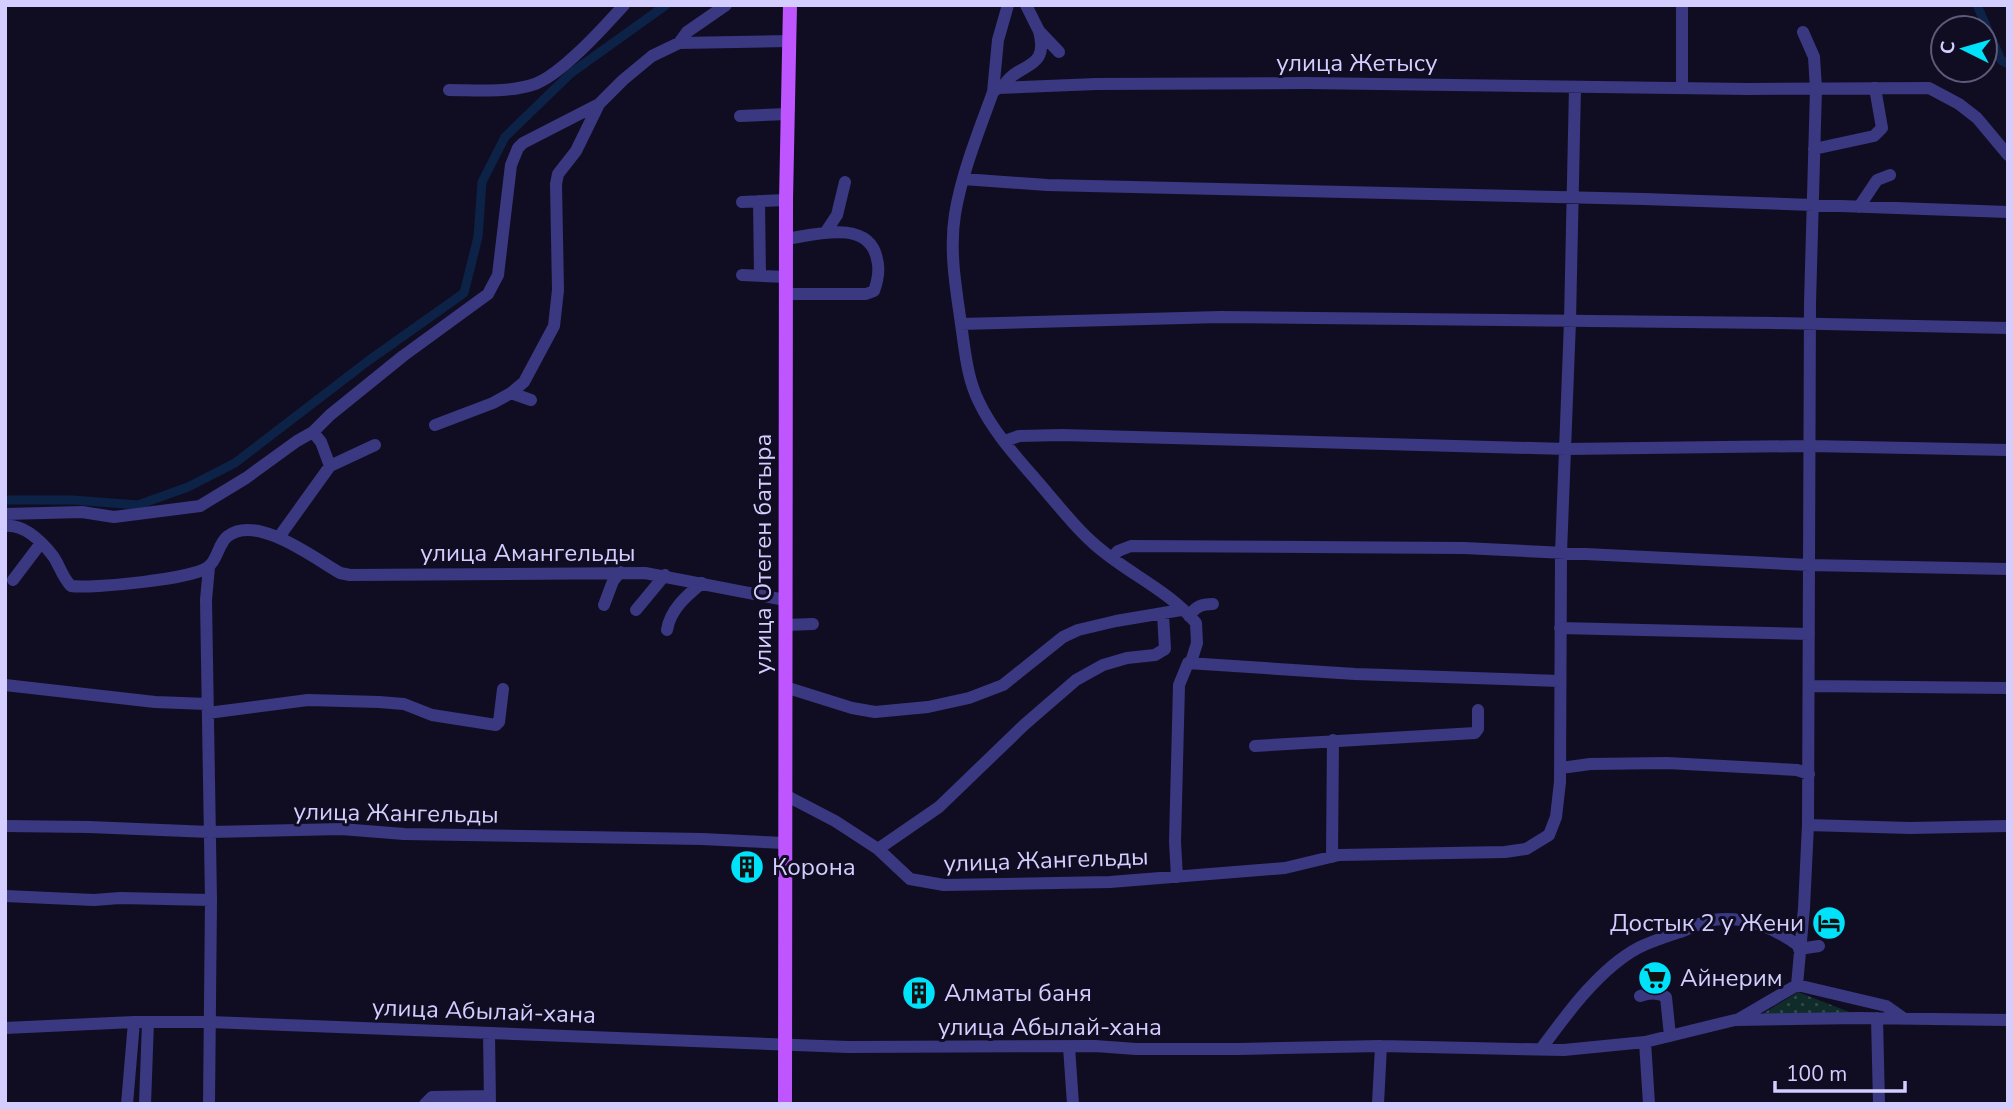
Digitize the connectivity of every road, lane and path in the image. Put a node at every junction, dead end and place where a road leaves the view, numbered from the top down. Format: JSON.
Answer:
{"nodes":[{"id":1,"x":624,"y":5,"type":"edge"},
{"id":2,"x":726,"y":5,"type":"edge"},
{"id":3,"x":790,"y":5,"type":"edge"},
{"id":4,"x":1008,"y":5,"type":"edge"},
{"id":5,"x":1026,"y":5,"type":"edge"},
{"id":6,"x":1682,"y":5,"type":"edge"},
{"id":7,"x":1039,"y":32,"type":"junction"},
{"id":8,"x":1802,"y":32,"type":"dead end"},
{"id":9,"x":789,"y":41,"type":"junction"},
{"id":10,"x":679,"y":43,"type":"junction"},
{"id":11,"x":1059,"y":52,"type":"dead end"},
{"id":12,"x":1575,"y":87,"type":"junction"},
{"id":13,"x":1682,"y":87,"type":"junction"},
{"id":14,"x":1875,"y":88,"type":"junction"},
{"id":15,"x":998,"y":89,"type":"junction"},
{"id":16,"x":1816,"y":89,"type":"junction"},
{"id":17,"x":449,"y":90,"type":"dead end"},
{"id":18,"x":600,"y":104,"type":"junction"},
{"id":19,"x":788,"y":114,"type":"junction"},
{"id":20,"x":740,"y":116,"type":"dead end"},
{"id":21,"x":1814,"y":149,"type":"junction"},
{"id":22,"x":2008,"y":155,"type":"edge"},
{"id":23,"x":1890,"y":175,"type":"dead end"},
{"id":24,"x":963,"y":179,"type":"junction"},
{"id":25,"x":845,"y":182,"type":"dead end"},
{"id":26,"x":1573,"y":197,"type":"junction"},
{"id":27,"x":786,"y":200,"type":"junction"},
{"id":28,"x":759,"y":201,"type":"junction"},
{"id":29,"x":742,"y":202,"type":"dead end"},
{"id":30,"x":1813,"y":206,"type":"junction"},
{"id":31,"x":1858,"y":207,"type":"junction"},
{"id":32,"x":2008,"y":212,"type":"edge"},
{"id":33,"x":825,"y":233,"type":"junction"},
{"id":34,"x":786,"y":239,"type":"junction"},
{"id":35,"x":742,"y":275,"type":"dead end"},
{"id":36,"x":760,"y":275,"type":"junction"},
{"id":37,"x":787,"y":277,"type":"junction"},
{"id":38,"x":787,"y":294,"type":"junction"},
{"id":39,"x":1570,"y":321,"type":"junction"},
{"id":40,"x":961,"y":324,"type":"junction"},
{"id":41,"x":1810,"y":324,"type":"junction"},
{"id":42,"x":2008,"y":328,"type":"edge"},
{"id":43,"x":511,"y":393,"type":"junction"},
{"id":44,"x":531,"y":400,"type":"dead end"},
{"id":45,"x":435,"y":425,"type":"dead end"},
{"id":46,"x":313,"y":432,"type":"junction"},
{"id":47,"x":1005,"y":441,"type":"junction"},
{"id":48,"x":375,"y":445,"type":"dead end"},
{"id":49,"x":1810,"y":446,"type":"junction"},
{"id":50,"x":1566,"y":450,"type":"junction"},
{"id":51,"x":2008,"y":450,"type":"edge"},
{"id":52,"x":330,"y":466,"type":"junction"},
{"id":53,"x":5,"y":514,"type":"edge"},
{"id":54,"x":5,"y":526,"type":"edge"},
{"id":55,"x":279,"y":537,"type":"junction"},
{"id":56,"x":41,"y":543,"type":"junction"},
{"id":57,"x":1561,"y":553,"type":"junction"},
{"id":58,"x":1112,"y":558,"type":"junction"},
{"id":59,"x":1809,"y":565,"type":"junction"},
{"id":60,"x":209,"y":567,"type":"junction"},
{"id":61,"x":2008,"y":569,"type":"edge"},
{"id":62,"x":620,"y":572,"type":"junction"},
{"id":63,"x":665,"y":575,"type":"junction"},
{"id":64,"x":13,"y":580,"type":"dead end"},
{"id":65,"x":702,"y":583,"type":"junction"},
{"id":66,"x":785,"y":600,"type":"junction"},
{"id":67,"x":1213,"y":604,"type":"dead end"},
{"id":68,"x":604,"y":605,"type":"dead end"},
{"id":69,"x":636,"y":610,"type":"dead end"},
{"id":70,"x":1185,"y":613,"type":"junction"},
{"id":71,"x":1163,"y":614,"type":"junction"},
{"id":72,"x":813,"y":624,"type":"dead end"},
{"id":73,"x":785,"y":625,"type":"junction"},
{"id":74,"x":1560,"y":628,"type":"junction"},
{"id":75,"x":667,"y":630,"type":"dead end"},
{"id":76,"x":1809,"y":634,"type":"junction"},
{"id":77,"x":1193,"y":660,"type":"junction"},
{"id":78,"x":1559,"y":681,"type":"junction"},
{"id":79,"x":5,"y":685,"type":"edge"},
{"id":80,"x":785,"y":687,"type":"junction"},
{"id":81,"x":1809,"y":687,"type":"junction"},
{"id":82,"x":2008,"y":688,"type":"edge"},
{"id":83,"x":503,"y":689,"type":"dead end"},
{"id":84,"x":208,"y":709,"type":"junction"},
{"id":85,"x":1478,"y":710,"type":"dead end"},
{"id":86,"x":1333,"y":740,"type":"junction"},
{"id":87,"x":1255,"y":746,"type":"dead end"},
{"id":88,"x":1561,"y":768,"type":"junction"},
{"id":89,"x":1809,"y":774,"type":"junction"},
{"id":90,"x":787,"y":796,"type":"junction"},
{"id":91,"x":1808,"y":825,"type":"junction"},
{"id":92,"x":5,"y":826,"type":"edge"},
{"id":93,"x":2008,"y":826,"type":"edge"},
{"id":94,"x":210,"y":832,"type":"junction"},
{"id":95,"x":785,"y":844,"type":"junction"},
{"id":96,"x":878,"y":849,"type":"junction"},
{"id":97,"x":1332,"y":857,"type":"junction"},
{"id":98,"x":1177,"y":877,"type":"junction"},
{"id":99,"x":5,"y":896,"type":"edge"},
{"id":100,"x":211,"y":900,"type":"junction"},
{"id":101,"x":1819,"y":946,"type":"dead end"},
{"id":102,"x":1799,"y":947,"type":"junction"},
{"id":103,"x":1797,"y":985,"type":"junction"},
{"id":104,"x":1640,"y":996,"type":"dead end"},
{"id":105,"x":1877,"y":1018,"type":"junction"},
{"id":106,"x":1903,"y":1018,"type":"junction"},
{"id":107,"x":1735,"y":1020,"type":"junction"},
{"id":108,"x":2008,"y":1020,"type":"edge"},
{"id":109,"x":134,"y":1022,"type":"junction"},
{"id":110,"x":148,"y":1022,"type":"junction"},
{"id":111,"x":210,"y":1022,"type":"junction"},
{"id":112,"x":5,"y":1028,"type":"edge"},
{"id":113,"x":489,"y":1033,"type":"junction"},
{"id":114,"x":1670,"y":1037,"type":"junction"},
{"id":115,"x":1645,"y":1042,"type":"junction"},
{"id":116,"x":785,"y":1043,"type":"junction"},
{"id":117,"x":1381,"y":1046,"type":"junction"},
{"id":118,"x":1069,"y":1047,"type":"junction"},
{"id":119,"x":1541,"y":1049,"type":"junction"},
{"id":120,"x":490,"y":1100,"type":"edge"},
{"id":121,"x":127,"y":1104,"type":"edge"},
{"id":122,"x":145,"y":1104,"type":"edge"},
{"id":123,"x":209,"y":1104,"type":"edge"},
{"id":124,"x":425,"y":1104,"type":"edge"},
{"id":125,"x":785,"y":1104,"type":"edge"},
{"id":126,"x":1073,"y":1104,"type":"edge"},
{"id":127,"x":1378,"y":1104,"type":"edge"},
{"id":128,"x":1649,"y":1104,"type":"edge"},
{"id":129,"x":1879,"y":1104,"type":"edge"}],
"edges":[{"from":1,"to":17,"type":"street"},
{"from":2,"to":10,"type":"street"},
{"from":3,"to":9,"type":"main road","name":"улица Отеген батыра"},
{"from":4,"to":15,"type":"street"},
{"from":5,"to":7,"type":"street"},
{"from":6,"to":13,"type":"street"},
{"from":7,"to":11,"type":"street"},
{"from":7,"to":15,"type":"street"},
{"from":8,"to":16,"type":"street"},
{"from":9,"to":10,"type":"street"},
{"from":9,"to":19,"type":"main road","name":"улица Отеген батыра"},
{"from":10,"to":18,"type":"street"},
{"from":12,"to":13,"type":"street","name":"улица Жетысу"},
{"from":12,"to":15,"type":"street","name":"улица Жетысу"},
{"from":12,"to":26,"type":"street","name":"улица Жангельды"},
{"from":13,"to":16,"type":"street","name":"улица Жетысу"},
{"from":14,"to":16,"type":"street","name":"улица Жетысу"},
{"from":14,"to":21,"type":"street"},
{"from":14,"to":22,"type":"street","name":"улица Жетысу"},
{"from":15,"to":24,"type":"street"},
{"from":16,"to":21,"type":"street"},
{"from":18,"to":43,"type":"street"},
{"from":18,"to":46,"type":"street"},
{"from":19,"to":20,"type":"street"},
{"from":19,"to":27,"type":"main road","name":"улица Отеген батыра"},
{"from":21,"to":30,"type":"street"},
{"from":23,"to":31,"type":"street"},
{"from":24,"to":26,"type":"street"},
{"from":24,"to":40,"type":"street"},
{"from":25,"to":33,"type":"street"},
{"from":26,"to":30,"type":"street"},
{"from":26,"to":39,"type":"street","name":"улица Жангельды"},
{"from":27,"to":28,"type":"street"},
{"from":27,"to":34,"type":"main road","name":"улица Отеген батыра"},
{"from":28,"to":29,"type":"street"},
{"from":28,"to":36,"type":"street"},
{"from":30,"to":31,"type":"street"},
{"from":30,"to":41,"type":"street"},
{"from":31,"to":32,"type":"street"},
{"from":33,"to":34,"type":"street"},
{"from":33,"to":38,"type":"street"},
{"from":34,"to":37,"type":"main road","name":"улица Отеген батыра"},
{"from":35,"to":36,"type":"street"},
{"from":36,"to":37,"type":"street"},
{"from":37,"to":38,"type":"main road","name":"улица Отеген батыра"},
{"from":38,"to":66,"type":"main road","name":"улица Отеген батыра"},
{"from":39,"to":40,"type":"street"},
{"from":39,"to":41,"type":"street"},
{"from":39,"to":50,"type":"street","name":"улица Жангельды"},
{"from":40,"to":47,"type":"street"},
{"from":41,"to":42,"type":"street"},
{"from":41,"to":49,"type":"street"},
{"from":43,"to":44,"type":"street"},
{"from":43,"to":45,"type":"street"},
{"from":46,"to":52,"type":"street"},
{"from":46,"to":53,"type":"street"},
{"from":47,"to":50,"type":"street"},
{"from":47,"to":58,"type":"street"},
{"from":48,"to":52,"type":"street"},
{"from":49,"to":50,"type":"street"},
{"from":49,"to":51,"type":"street"},
{"from":49,"to":59,"type":"street"},
{"from":50,"to":57,"type":"street","name":"улица Жангельды"},
{"from":52,"to":55,"type":"street"},
{"from":54,"to":56,"type":"street"},
{"from":55,"to":60,"type":"street","name":"улица Амангельды"},
{"from":55,"to":62,"type":"street","name":"улица Амангельды"},
{"from":56,"to":60,"type":"street"},
{"from":56,"to":64,"type":"street"},
{"from":57,"to":58,"type":"street"},
{"from":57,"to":59,"type":"street"},
{"from":57,"to":74,"type":"street","name":"улица Жангельды"},
{"from":58,"to":70,"type":"street"},
{"from":59,"to":61,"type":"street"},
{"from":59,"to":76,"type":"street"},
{"from":60,"to":84,"type":"street"},
{"from":62,"to":63,"type":"street","name":"улица Амангельды"},
{"from":62,"to":68,"type":"street"},
{"from":63,"to":65,"type":"street","name":"улица Амангельды"},
{"from":63,"to":69,"type":"street"},
{"from":65,"to":66,"type":"street","name":"улица Амангельды"},
{"from":65,"to":75,"type":"street"},
{"from":66,"to":73,"type":"main road","name":"улица Отеген батыра"},
{"from":67,"to":70,"type":"street"},
{"from":70,"to":71,"type":"street"},
{"from":70,"to":77,"type":"street"},
{"from":71,"to":80,"type":"street"},
{"from":71,"to":96,"type":"street"},
{"from":72,"to":73,"type":"street"},
{"from":73,"to":80,"type":"main road","name":"улица Отеген батыра"},
{"from":74,"to":76,"type":"street"},
{"from":74,"to":78,"type":"street","name":"улица Жангельды"},
{"from":76,"to":81,"type":"street"},
{"from":77,"to":78,"type":"street"},
{"from":77,"to":98,"type":"street"},
{"from":78,"to":88,"type":"street","name":"улица Жангельды"},
{"from":79,"to":84,"type":"street"},
{"from":80,"to":90,"type":"main road","name":"улица Отеген батыра"},
{"from":81,"to":82,"type":"street"},
{"from":81,"to":89,"type":"street"},
{"from":83,"to":84,"type":"street"},
{"from":84,"to":94,"type":"street"},
{"from":85,"to":86,"type":"street"},
{"from":86,"to":87,"type":"street"},
{"from":86,"to":97,"type":"street"},
{"from":88,"to":89,"type":"street"},
{"from":88,"to":97,"type":"street","name":"улица Жангельды"},
{"from":89,"to":91,"type":"street"},
{"from":90,"to":95,"type":"main road","name":"улица Отеген батыра"},
{"from":90,"to":96,"type":"street","name":"улица Жангельды"},
{"from":91,"to":93,"type":"street"},
{"from":91,"to":102,"type":"street"},
{"from":92,"to":94,"type":"street","name":"улица Жангельды"},
{"from":94,"to":95,"type":"street","name":"улица Жангельды"},
{"from":94,"to":100,"type":"street"},
{"from":95,"to":116,"type":"main road","name":"улица Отеген батыра"},
{"from":96,"to":98,"type":"street","name":"улица Жангельды"},
{"from":97,"to":98,"type":"street","name":"улица Жангельды"},
{"from":99,"to":100,"type":"street"},
{"from":100,"to":111,"type":"street"},
{"from":101,"to":102,"type":"street"},
{"from":102,"to":103,"type":"street"},
{"from":102,"to":119,"type":"street"},
{"from":103,"to":106,"type":"street"},
{"from":103,"to":107,"type":"street"},
{"from":104,"to":114,"type":"street"},
{"from":105,"to":106,"type":"street","name":"улица Абылай-хана"},
{"from":105,"to":107,"type":"street","name":"улица Абылай-хана"},
{"from":105,"to":129,"type":"street"},
{"from":106,"to":108,"type":"street","name":"улица Абылай-хана"},
{"from":107,"to":114,"type":"street","name":"улица Абылай-хана"},
{"from":109,"to":110,"type":"street","name":"улица Абылай-хана"},
{"from":109,"to":112,"type":"street","name":"улица Абылай-хана"},
{"from":109,"to":121,"type":"street"},
{"from":110,"to":111,"type":"street","name":"улица Абылай-хана"},
{"from":110,"to":122,"type":"street"},
{"from":111,"to":113,"type":"street","name":"улица Абылай-хана"},
{"from":111,"to":123,"type":"street"},
{"from":113,"to":116,"type":"street","name":"улица Абылай-хана"},
{"from":113,"to":120,"type":"street"},
{"from":114,"to":115,"type":"street","name":"улица Абылай-хана"},
{"from":115,"to":119,"type":"street","name":"улица Абылай-хана"},
{"from":115,"to":128,"type":"street"},
{"from":116,"to":118,"type":"street","name":"улица Абылай-хана"},
{"from":116,"to":125,"type":"main road","name":"улица Отеген батыра"},
{"from":117,"to":118,"type":"street","name":"улица Абылай-хана"},
{"from":117,"to":119,"type":"street","name":"улица Абылай-хана"},
{"from":117,"to":127,"type":"street"},
{"from":118,"to":126,"type":"street"},
{"from":120,"to":124,"type":"street"}]}
